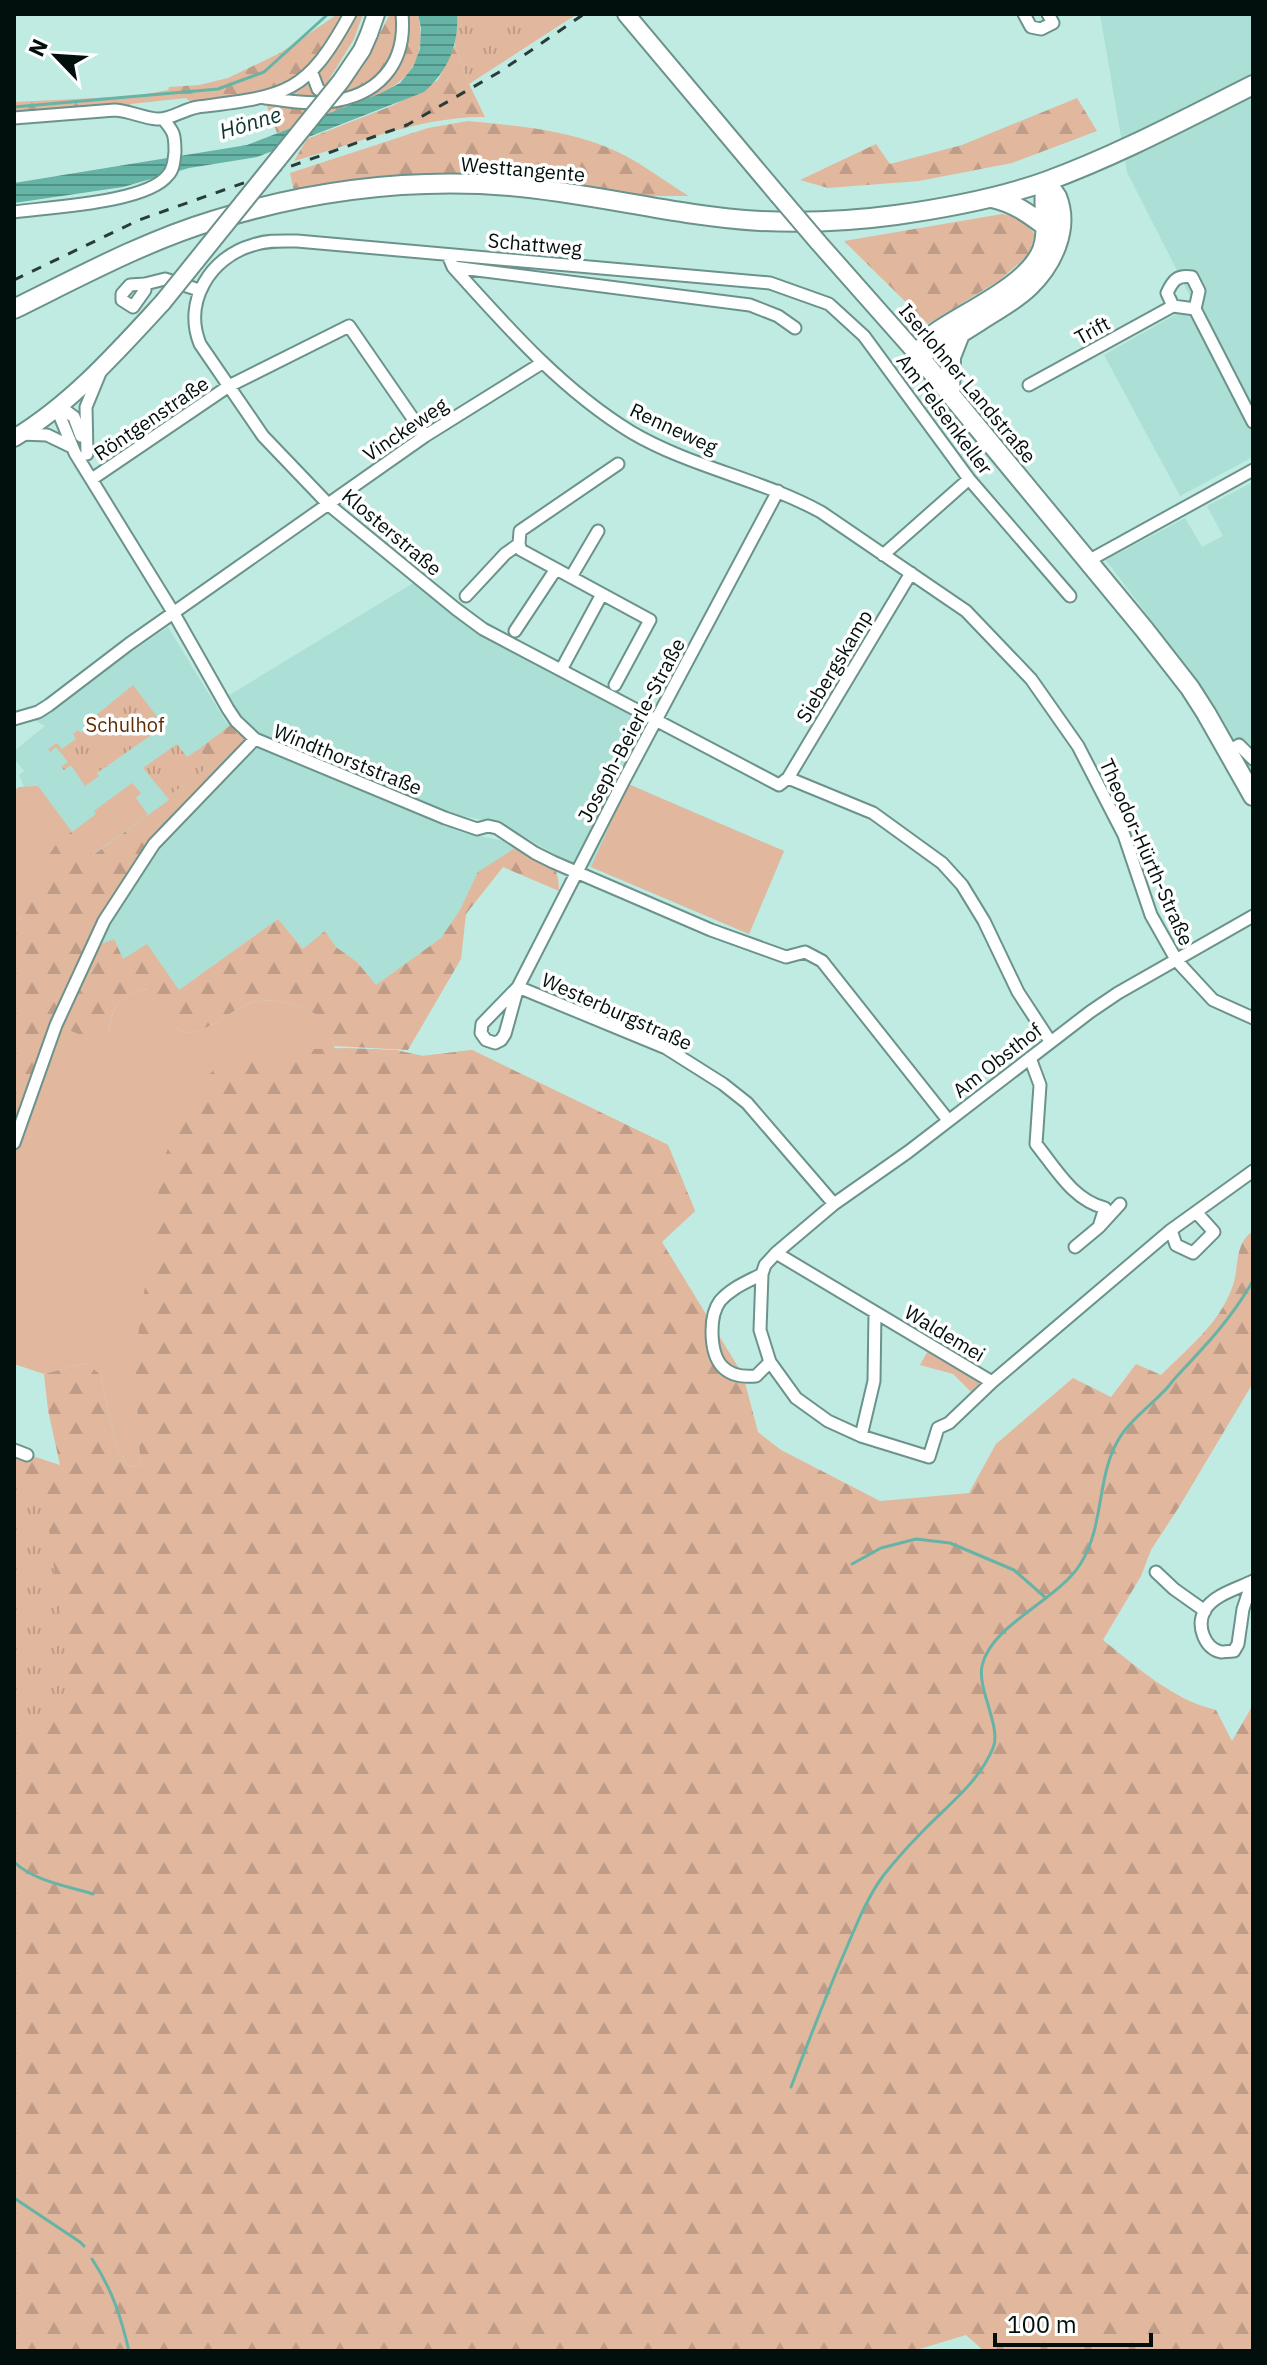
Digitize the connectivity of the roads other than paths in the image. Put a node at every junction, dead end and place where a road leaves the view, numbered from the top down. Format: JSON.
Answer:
{"nodes":[{"id":1,"x":350,"y":14,"type":"edge"},
{"id":2,"x":376,"y":14,"type":"edge"},
{"id":3,"x":402,"y":14,"type":"edge"},
{"id":4,"x":626,"y":14,"type":"edge"},
{"id":5,"x":1024,"y":14,"type":"edge"},
{"id":6,"x":1048,"y":14,"type":"edge"},
{"id":7,"x":312,"y":73,"type":"junction"},
{"id":8,"x":1253,"y":85,"type":"edge"},
{"id":9,"x":265,"y":98,"type":"junction"},
{"id":10,"x":338,"y":101,"type":"junction"},
{"id":11,"x":14,"y":118,"type":"edge"},
{"id":12,"x":163,"y":119,"type":"junction"},
{"id":13,"x":1046,"y":182,"type":"junction"},
{"id":14,"x":990,"y":197,"type":"junction"},
{"id":15,"x":14,"y":212,"type":"edge"},
{"id":16,"x":1045,"y":226,"type":"junction"},
{"id":17,"x":448,"y":255,"type":"junction"},
{"id":18,"x":453,"y":267,"type":"junction"},
{"id":19,"x":770,"y":283,"type":"joint"},
{"id":20,"x":145,"y":284,"type":"dead end"},
{"id":21,"x":199,"y":290,"type":"junction"},
{"id":22,"x":1173,"y":306,"type":"junction"},
{"id":23,"x":14,"y":309,"type":"edge"},
{"id":24,"x":1195,"y":309,"type":"junction"},
{"id":25,"x":795,"y":328,"type":"dead end"},
{"id":26,"x":960,"y":334,"type":"junction"},
{"id":27,"x":917,"y":354,"type":"junction"},
{"id":28,"x":542,"y":363,"type":"junction"},
{"id":29,"x":102,"y":367,"type":"junction"},
{"id":30,"x":1029,"y":385,"type":"dead end"},
{"id":31,"x":229,"y":386,"type":"junction"},
{"id":32,"x":950,"y":394,"type":"junction"},
{"id":33,"x":58,"y":405,"type":"junction"},
{"id":34,"x":1253,"y":422,"type":"edge"},
{"id":35,"x":17,"y":436,"type":"edge"},
{"id":36,"x":425,"y":436,"type":"junction"},
{"id":37,"x":73,"y":448,"type":"junction"},
{"id":38,"x":87,"y":454,"type":"junction"},
{"id":39,"x":618,"y":464,"type":"dead end"},
{"id":40,"x":1253,"y":470,"type":"edge"},
{"id":41,"x":92,"y":479,"type":"junction"},
{"id":42,"x":969,"y":479,"type":"junction"},
{"id":43,"x":778,"y":491,"type":"junction"},
{"id":44,"x":329,"y":505,"type":"junction"},
{"id":45,"x":598,"y":531,"type":"dead end"},
{"id":46,"x":519,"y":544,"type":"junction"},
{"id":47,"x":883,"y":555,"type":"junction"},
{"id":48,"x":1088,"y":561,"type":"junction"},
{"id":49,"x":556,"y":569,"type":"junction"},
{"id":50,"x":911,"y":573,"type":"junction"},
{"id":51,"x":571,"y":577,"type":"junction"},
{"id":52,"x":602,"y":594,"type":"junction"},
{"id":53,"x":466,"y":596,"type":"dead end"},
{"id":54,"x":1070,"y":596,"type":"dead end"},
{"id":55,"x":173,"y":612,"type":"junction"},
{"id":56,"x":515,"y":631,"type":"dead end"},
{"id":57,"x":561,"y":670,"type":"junction"},
{"id":58,"x":615,"y":685,"type":"dead end"},
{"id":59,"x":14,"y":719,"type":"edge"},
{"id":60,"x":657,"y":721,"type":"junction"},
{"id":61,"x":255,"y":739,"type":"junction"},
{"id":62,"x":1228,"y":751,"type":"junction"},
{"id":63,"x":1253,"y":759,"type":"edge"},
{"id":64,"x":788,"y":778,"type":"junction"},
{"id":65,"x":1253,"y":796,"type":"edge"},
{"id":66,"x":576,"y":873,"type":"junction"},
{"id":67,"x":1253,"y":916,"type":"edge"},
{"id":68,"x":1177,"y":961,"type":"junction"},
{"id":69,"x":518,"y":987,"type":"junction"},
{"id":70,"x":1253,"y":1018,"type":"edge"},
{"id":71,"x":1050,"y":1041,"type":"junction"},
{"id":72,"x":1030,"y":1058,"type":"junction"},
{"id":73,"x":948,"y":1120,"type":"junction"},
{"id":74,"x":14,"y":1143,"type":"edge"},
{"id":75,"x":1253,"y":1171,"type":"edge"},
{"id":76,"x":834,"y":1204,"type":"junction"},
{"id":77,"x":1120,"y":1204,"type":"dead end"},
{"id":78,"x":1196,"y":1212,"type":"junction"},
{"id":79,"x":1099,"y":1227,"type":"junction"},
{"id":80,"x":1171,"y":1230,"type":"junction"},
{"id":81,"x":1075,"y":1247,"type":"dead end"},
{"id":82,"x":776,"y":1253,"type":"junction"},
{"id":83,"x":762,"y":1274,"type":"junction"},
{"id":84,"x":875,"y":1312,"type":"junction"},
{"id":85,"x":770,"y":1362,"type":"junction"},
{"id":86,"x":992,"y":1382,"type":"junction"},
{"id":87,"x":861,"y":1436,"type":"junction"},
{"id":88,"x":14,"y":1450,"type":"edge"},
{"id":89,"x":27,"y":1455,"type":"dead end"},
{"id":90,"x":929,"y":1457,"type":"junction"},
{"id":91,"x":929,"y":1472,"type":"dead end"},
{"id":92,"x":1156,"y":1572,"type":"dead end"},
{"id":93,"x":1253,"y":1581,"type":"edge"},
{"id":94,"x":1205,"y":1611,"type":"junction"}],
"edges":[{"from":1,"to":7,"type":"street"},
{"from":2,"to":29,"type":"street","bridge":true},
{"from":3,"to":10,"type":"street"},
{"from":4,"to":27,"type":"street","name":"Iserlohner Landstraße","bridge":true},
{"from":5,"to":6,"type":"street"},
{"from":7,"to":9,"type":"street"},
{"from":7,"to":10,"type":"street"},
{"from":8,"to":13,"type":"main road","name":"Westtangente"},
{"from":9,"to":10,"type":"street"},
{"from":9,"to":12,"type":"street"},
{"from":11,"to":12,"type":"street"},
{"from":12,"to":15,"type":"street"},
{"from":13,"to":14,"type":"main road","name":"Westtangente"},
{"from":13,"to":16,"type":"main road"},
{"from":13,"to":26,"type":"main road"},
{"from":14,"to":16,"type":"main road"},
{"from":14,"to":23,"type":"main road","name":"Westtangente"},
{"from":16,"to":27,"type":"main road"},
{"from":17,"to":18,"type":"street","name":"Renneweg"},
{"from":17,"to":19,"type":"street","name":"Schattweg"},
{"from":17,"to":21,"type":"street","name":"Schattweg"},
{"from":18,"to":25,"type":"street","name":"Schattweg"},
{"from":18,"to":28,"type":"street","name":"Renneweg"},
{"from":19,"to":42,"type":"street","name":"Am Felsenkeller"},
{"from":20,"to":21,"type":"street"},
{"from":21,"to":31,"type":"street","name":"Klosterstraße"},
{"from":22,"to":24,"type":"street"},
{"from":22,"to":24,"type":"street"},
{"from":22,"to":30,"type":"street","name":"Trift"},
{"from":24,"to":34,"type":"street"},
{"from":26,"to":27,"type":"main road"},
{"from":26,"to":32,"type":"main road"},
{"from":27,"to":32,"type":"main road","name":"Iserlohner Landstraße"},
{"from":28,"to":36,"type":"street","name":"Vinckeweg"},
{"from":28,"to":43,"type":"street","name":"Renneweg"},
{"from":29,"to":33,"type":"street"},
{"from":29,"to":38,"type":"street","name":"Windthorststraße"},
{"from":31,"to":36,"type":"street","name":"Röntgenstraße"},
{"from":31,"to":41,"type":"street","name":"Röntgenstraße"},
{"from":31,"to":44,"type":"street","name":"Klosterstraße"},
{"from":32,"to":48,"type":"main road","name":"Iserlohner Landstraße"},
{"from":33,"to":35,"type":"street"},
{"from":33,"to":37,"type":"street","name":"Windthorststraße"},
{"from":33,"to":38,"type":"street","name":"Windthorststraße"},
{"from":35,"to":37,"type":"street"},
{"from":36,"to":44,"type":"street","name":"Vinckeweg"},
{"from":37,"to":41,"type":"street","name":"Windthorststraße"},
{"from":38,"to":41,"type":"street","name":"Windthorststraße"},
{"from":39,"to":46,"type":"street"},
{"from":40,"to":48,"type":"street"},
{"from":41,"to":55,"type":"street","name":"Windthorststraße"},
{"from":42,"to":47,"type":"street"},
{"from":42,"to":54,"type":"street","name":"Am Felsenkeller"},
{"from":43,"to":47,"type":"street","name":"Renneweg"},
{"from":43,"to":60,"type":"street","name":"Joseph-Beierle-Straße"},
{"from":44,"to":55,"type":"street","name":"Vinckeweg"},
{"from":44,"to":57,"type":"street","name":"Klosterstraße"},
{"from":45,"to":51,"type":"street"},
{"from":46,"to":49,"type":"street"},
{"from":46,"to":53,"type":"street"},
{"from":47,"to":50,"type":"street","name":"Theodor-Hürth-Straße"},
{"from":48,"to":62,"type":"main road","name":"Iserlohner Landstraße"},
{"from":49,"to":51,"type":"street"},
{"from":49,"to":56,"type":"street"},
{"from":50,"to":64,"type":"street","name":"Siebergskamp"},
{"from":50,"to":68,"type":"street","name":"Theodor-Hürth-Straße"},
{"from":51,"to":52,"type":"street"},
{"from":52,"to":57,"type":"street"},
{"from":52,"to":58,"type":"street"},
{"from":55,"to":59,"type":"street","name":"Vinckeweg"},
{"from":55,"to":61,"type":"street","name":"Windthorststraße"},
{"from":57,"to":60,"type":"street","name":"Klosterstraße"},
{"from":60,"to":64,"type":"street","name":"Klosterstraße"},
{"from":60,"to":66,"type":"street","name":"Joseph-Beierle-Straße"},
{"from":61,"to":66,"type":"street","name":"Windthorststraße"},
{"from":61,"to":74,"type":"street"},
{"from":62,"to":63,"type":"street"},
{"from":62,"to":65,"type":"main road","name":"Iserlohner Landstraße"},
{"from":64,"to":71,"type":"street"},
{"from":66,"to":69,"type":"street","name":"Joseph-Beierle-Straße"},
{"from":66,"to":73,"type":"street","name":"Windthorststraße"},
{"from":67,"to":68,"type":"street","name":"Am Obsthof"},
{"from":68,"to":70,"type":"street","name":"Theodor-Hürth-Straße"},
{"from":68,"to":71,"type":"street","name":"Am Obsthof"},
{"from":69,"to":69,"type":"street","name":"Joseph-Beierle-Straße"},
{"from":69,"to":76,"type":"street","name":"Westerburgstraße"},
{"from":71,"to":72,"type":"street","name":"Am Obsthof"},
{"from":72,"to":73,"type":"street","name":"Am Obsthof"},
{"from":72,"to":79,"type":"street"},
{"from":73,"to":76,"type":"street","name":"Am Obsthof"},
{"from":75,"to":78,"type":"street"},
{"from":76,"to":82,"type":"street","name":"Am Obsthof"},
{"from":77,"to":79,"type":"street"},
{"from":78,"to":80,"type":"street"},
{"from":78,"to":80,"type":"street"},
{"from":79,"to":81,"type":"street"},
{"from":80,"to":86,"type":"street"},
{"from":82,"to":83,"type":"street"},
{"from":82,"to":84,"type":"street","name":"Waldemei"},
{"from":83,"to":85,"type":"street"},
{"from":83,"to":85,"type":"street"},
{"from":84,"to":86,"type":"street","name":"Waldemei"},
{"from":84,"to":87,"type":"street","name":"Waldemei"},
{"from":85,"to":87,"type":"street"},
{"from":86,"to":90,"type":"street","name":"Waldemei"},
{"from":87,"to":90,"type":"street"},
{"from":88,"to":89,"type":"street"},
{"from":90,"to":91,"type":"street","name":"Waldemei"},
{"from":92,"to":94,"type":"street"},
{"from":93,"to":94,"type":"street"},
{"from":93,"to":94,"type":"street"}]}
